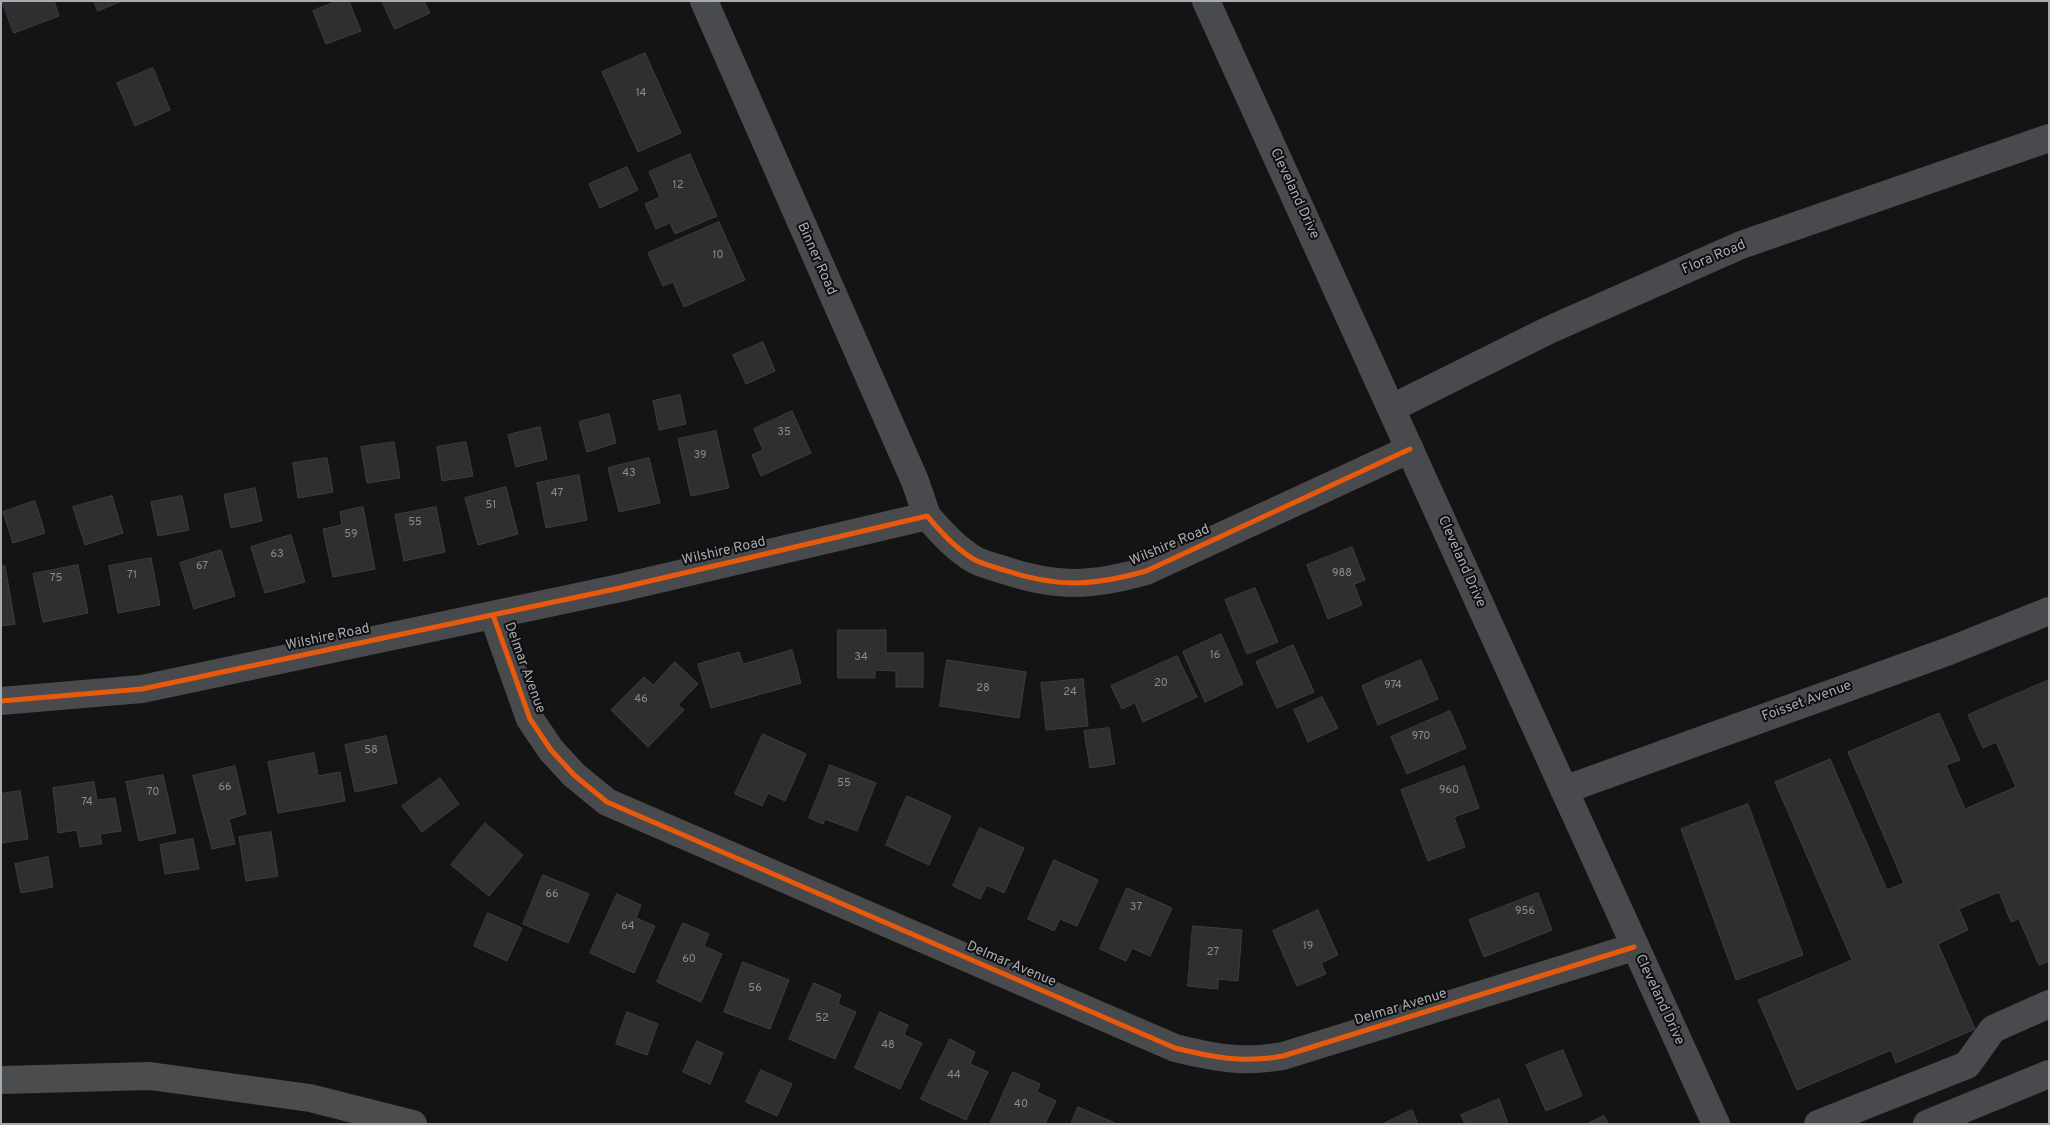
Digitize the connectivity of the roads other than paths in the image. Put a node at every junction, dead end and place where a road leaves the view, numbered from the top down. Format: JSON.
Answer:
{"nodes":[{"id":1,"x":704,"y":1,"type":"edge"},
{"id":2,"x":1206,"y":1,"type":"edge"},
{"id":3,"x":2049,"y":138,"type":"edge"},
{"id":4,"x":1392,"y":408,"type":"junction"},
{"id":5,"x":1410,"y":449,"type":"junction"},
{"id":6,"x":927,"y":516,"type":"junction"},
{"id":7,"x":2049,"y":611,"type":"edge"},
{"id":8,"x":493,"y":615,"type":"junction"},
{"id":9,"x":1,"y":701,"type":"edge"},
{"id":10,"x":1564,"y":790,"type":"junction"},
{"id":11,"x":1634,"y":948,"type":"junction"},
{"id":12,"x":2049,"y":1004,"type":"edge"},
{"id":13,"x":2049,"y":1074,"type":"edge"},
{"id":14,"x":1,"y":1080,"type":"edge"},
{"id":15,"x":413,"y":1124,"type":"edge"},
{"id":16,"x":1716,"y":1124,"type":"edge"},
{"id":17,"x":1818,"y":1124,"type":"edge"},
{"id":18,"x":1926,"y":1124,"type":"edge"}],
"edges":[{"from":1,"to":6,"type":"street","name":"Binner Road"},
{"from":2,"to":4,"type":"street","name":"Cleveland Drive"},
{"from":3,"to":4,"type":"street","name":"Flora Road"},
{"from":4,"to":5,"type":"street","name":"Cleveland Drive"},
{"from":5,"to":6,"type":"street","name":"Wilshire Road"},
{"from":5,"to":10,"type":"street","name":"Cleveland Drive"},
{"from":6,"to":8,"type":"street","name":"Wilshire Road"},
{"from":7,"to":10,"type":"street","name":"Foisset Avenue"},
{"from":8,"to":9,"type":"street","name":"Wilshire Road"},
{"from":8,"to":11,"type":"street","name":"Delmar Avenue"},
{"from":10,"to":11,"type":"street","name":"Cleveland Drive"},
{"from":11,"to":16,"type":"street","name":"Cleveland Drive"},
{"from":12,"to":17,"type":"street"},
{"from":13,"to":18,"type":"street"},
{"from":14,"to":15,"type":"highway"}]}
